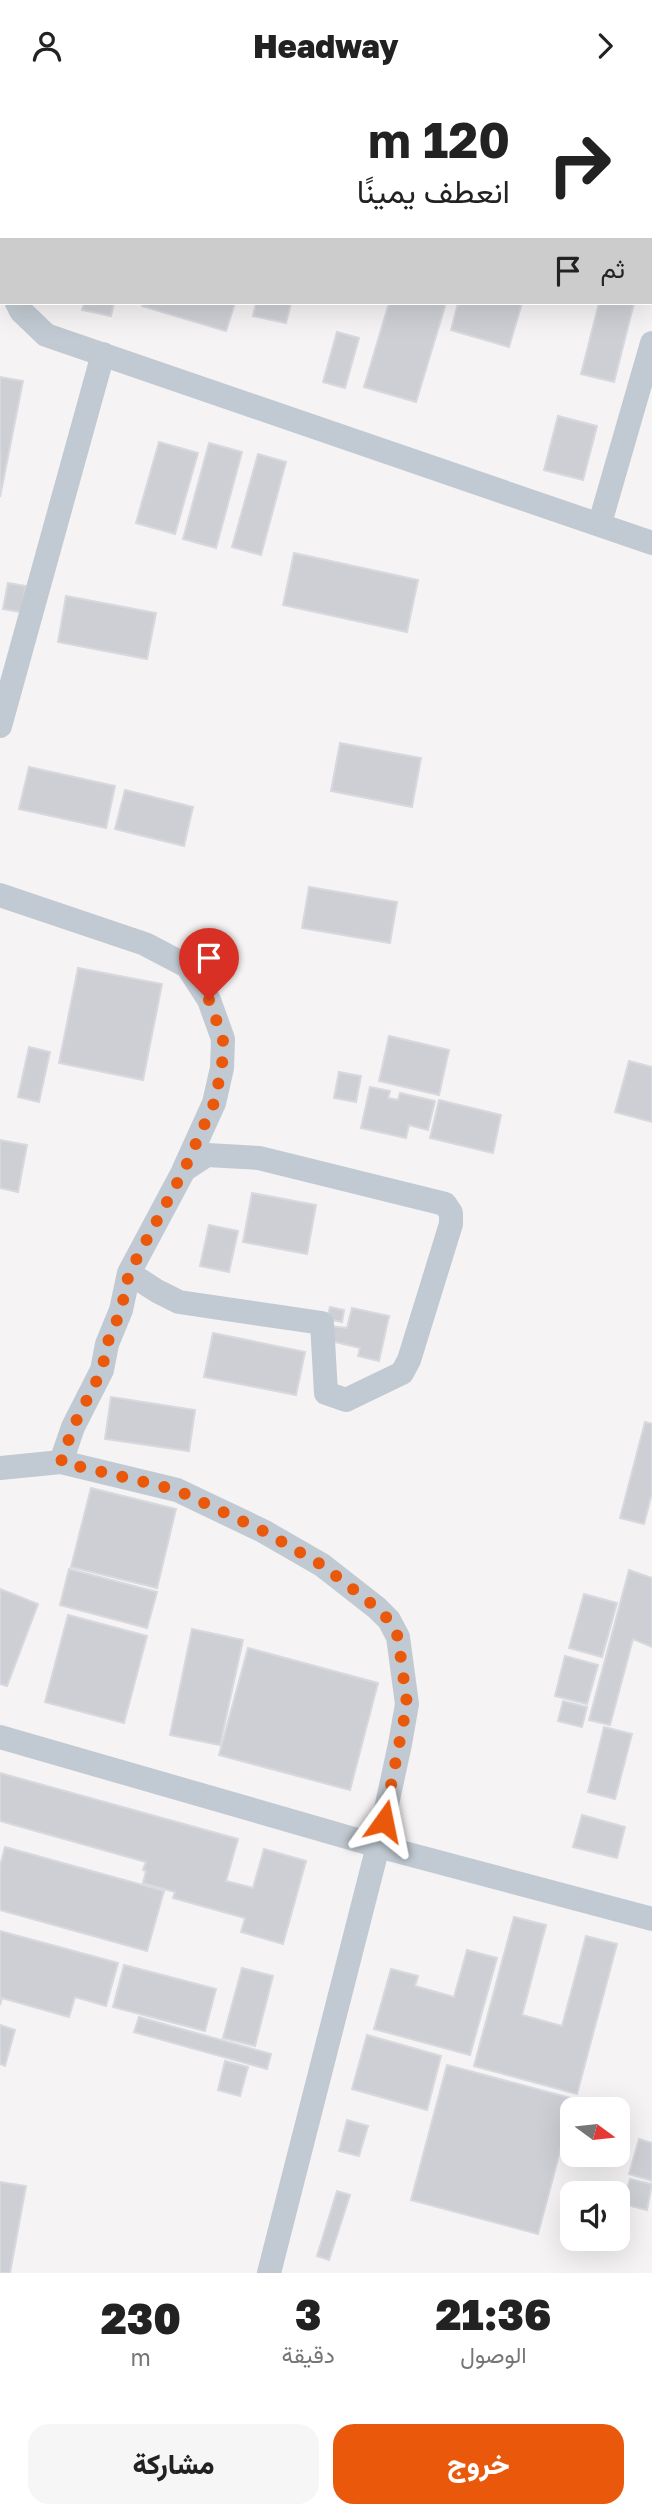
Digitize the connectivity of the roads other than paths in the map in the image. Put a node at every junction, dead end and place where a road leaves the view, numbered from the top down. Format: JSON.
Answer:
{"nodes":[{"id":1,"x":18,"y":305,"type":"edge"},
{"id":2,"x":652,"y":343,"type":"edge"},
{"id":3,"x":103,"y":354,"type":"junction"},
{"id":4,"x":600,"y":523,"type":"junction"},
{"id":5,"x":652,"y":543,"type":"edge"},
{"id":6,"x":0,"y":726,"type":"edge"},
{"id":7,"x":0,"y":895,"type":"edge"},
{"id":8,"x":184,"y":1170,"type":"junction"},
{"id":9,"x":129,"y":1273,"type":"junction"},
{"id":10,"x":61,"y":1462,"type":"junction"},
{"id":11,"x":0,"y":1468,"type":"edge"},
{"id":12,"x":0,"y":1737,"type":"edge"},
{"id":13,"x":378,"y":1846,"type":"junction"},
{"id":14,"x":652,"y":1919,"type":"edge"},
{"id":15,"x":269,"y":2273,"type":"edge"}],
"edges":[{"from":1,"to":3,"type":"street"},
{"from":2,"to":4,"type":"street"},
{"from":3,"to":4,"type":"street"},
{"from":3,"to":6,"type":"street"},
{"from":4,"to":5,"type":"street"},
{"from":7,"to":8,"type":"street"},
{"from":8,"to":9,"type":"street"},
{"from":8,"to":9,"type":"street"},
{"from":9,"to":10,"type":"street"},
{"from":10,"to":11,"type":"street"},
{"from":10,"to":13,"type":"street"},
{"from":12,"to":13,"type":"street"},
{"from":13,"to":14,"type":"street"},
{"from":13,"to":15,"type":"street"}]}
